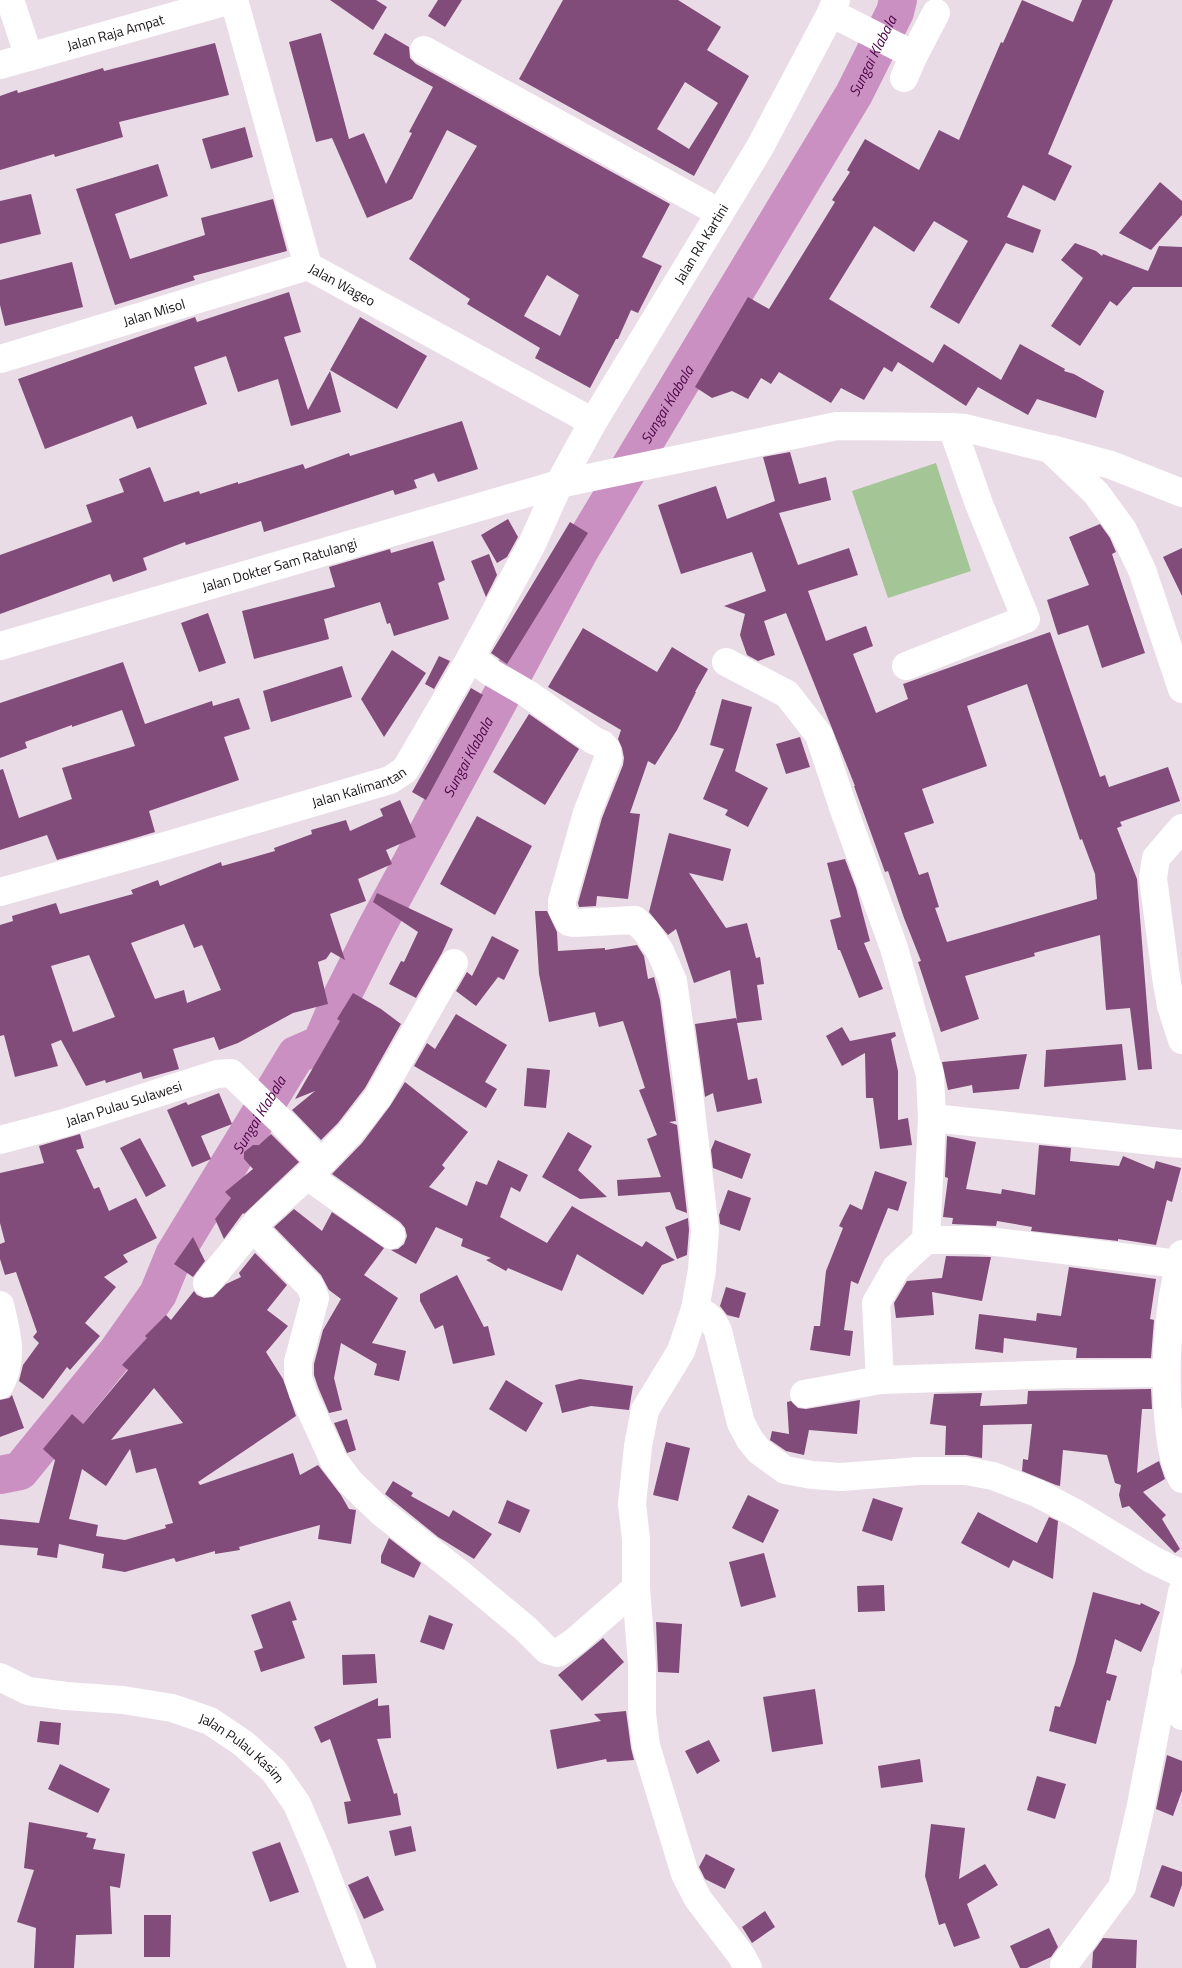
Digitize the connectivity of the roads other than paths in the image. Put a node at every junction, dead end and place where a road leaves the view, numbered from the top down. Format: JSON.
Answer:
{"nodes":[{"id":1,"x":10,"y":0,"type":"edge"},
{"id":2,"x":232,"y":0,"type":"edge"},
{"id":3,"x":834,"y":7,"type":"edge"},
{"id":4,"x":936,"y":13,"type":"dead end"},
{"id":5,"x":424,"y":50,"type":"dead end"},
{"id":6,"x":29,"y":57,"type":"junction"},
{"id":7,"x":0,"y":65,"type":"edge"},
{"id":8,"x":720,"y":213,"type":"junction"},
{"id":9,"x":308,"y":266,"type":"junction"},
{"id":10,"x":0,"y":359,"type":"edge"},
{"id":11,"x":592,"y":422,"type":"junction"},
{"id":12,"x":952,"y":427,"type":"junction"},
{"id":13,"x":1050,"y":449,"type":"junction"},
{"id":14,"x":559,"y":484,"type":"junction"},
{"id":15,"x":1182,"y":493,"type":"edge"},
{"id":16,"x":0,"y":646,"type":"edge"},
{"id":17,"x":726,"y":662,"type":"dead end"},
{"id":18,"x":480,"y":665,"type":"junction"},
{"id":19,"x":906,"y":666,"type":"dead end"},
{"id":20,"x":1182,"y":689,"type":"edge"},
{"id":21,"x":1182,"y":828,"type":"edge"},
{"id":22,"x":0,"y":892,"type":"edge"},
{"id":23,"x":454,"y":964,"type":"dead end"},
{"id":24,"x":1182,"y":1040,"type":"edge"},
{"id":25,"x":932,"y":1118,"type":"junction"},
{"id":26,"x":0,"y":1140,"type":"edge"},
{"id":27,"x":1182,"y":1144,"type":"edge"},
{"id":28,"x":315,"y":1170,"type":"junction"},
{"id":29,"x":253,"y":1228,"type":"junction"},
{"id":30,"x":391,"y":1235,"type":"dead end"},
{"id":31,"x":926,"y":1240,"type":"junction"},
{"id":32,"x":1181,"y":1259,"type":"edge"},
{"id":33,"x":207,"y":1283,"type":"dead end"},
{"id":34,"x":0,"y":1305,"type":"edge"},
{"id":35,"x":695,"y":1309,"type":"junction"},
{"id":36,"x":1166,"y":1373,"type":"junction"},
{"id":37,"x":880,"y":1380,"type":"junction"},
{"id":38,"x":0,"y":1385,"type":"edge"},
{"id":39,"x":804,"y":1394,"type":"dead end"},
{"id":40,"x":1182,"y":1479,"type":"edge"},
{"id":41,"x":1182,"y":1574,"type":"edge"},
{"id":42,"x":636,"y":1588,"type":"junction"},
{"id":43,"x":1182,"y":1592,"type":"edge"},
{"id":44,"x":1166,"y":1672,"type":"junction"},
{"id":45,"x":0,"y":1677,"type":"edge"},
{"id":46,"x":1182,"y":1716,"type":"edge"},
{"id":47,"x":1064,"y":1965,"type":"dead end"},
{"id":48,"x":362,"y":1968,"type":"edge"},
{"id":49,"x":748,"y":1968,"type":"edge"}],
"edges":[{"from":1,"to":6,"type":"street"},
{"from":2,"to":6,"type":"street","name":"Jalan Raja Ampat"},
{"from":2,"to":9,"type":"street","name":"Jalan Wageo"},
{"from":3,"to":4,"type":"street"},
{"from":3,"to":8,"type":"street","name":"Jalan RA Kartini"},
{"from":5,"to":8,"type":"street"},
{"from":6,"to":7,"type":"street","name":"Jalan Raja Ampat"},
{"from":8,"to":11,"type":"street","name":"Jalan RA Kartini"},
{"from":9,"to":10,"type":"street","name":"Jalan Misol"},
{"from":9,"to":11,"type":"street","name":"Jalan Wageo"},
{"from":11,"to":14,"type":"street","name":"Jalan RA Kartini"},
{"from":12,"to":13,"type":"street","name":"Jalan Dokter Sam Ratulangi"},
{"from":12,"to":14,"type":"street","name":"Jalan Dokter Sam Ratulangi"},
{"from":12,"to":19,"type":"street"},
{"from":13,"to":15,"type":"street","name":"Jalan Dokter Sam Ratulangi"},
{"from":13,"to":20,"type":"street"},
{"from":14,"to":16,"type":"street","name":"Jalan Dokter Sam Ratulangi"},
{"from":14,"to":18,"type":"street","name":"Jalan Kalimantan"},
{"from":17,"to":25,"type":"street"},
{"from":18,"to":22,"type":"street","name":"Jalan Kalimantan"},
{"from":18,"to":35,"type":"street"},
{"from":21,"to":24,"type":"street"},
{"from":23,"to":28,"type":"street"},
{"from":25,"to":27,"type":"street"},
{"from":25,"to":31,"type":"street"},
{"from":26,"to":28,"type":"street","name":"Jalan Pulau Sulawesi"},
{"from":28,"to":29,"type":"street"},
{"from":28,"to":30,"type":"street","name":"Jalan Pulau Sulawesi"},
{"from":29,"to":33,"type":"street"},
{"from":29,"to":42,"type":"street"},
{"from":31,"to":32,"type":"street"},
{"from":31,"to":37,"type":"street"},
{"from":32,"to":36,"type":"street"},
{"from":34,"to":38,"type":"street"},
{"from":35,"to":41,"type":"street"},
{"from":35,"to":42,"type":"street"},
{"from":36,"to":37,"type":"street"},
{"from":36,"to":40,"type":"street"},
{"from":37,"to":39,"type":"street"},
{"from":42,"to":49,"type":"street"},
{"from":43,"to":44,"type":"street"},
{"from":44,"to":46,"type":"street"},
{"from":44,"to":47,"type":"street"},
{"from":45,"to":48,"type":"street","name":"Jalan Pulau Kasim"}]}
